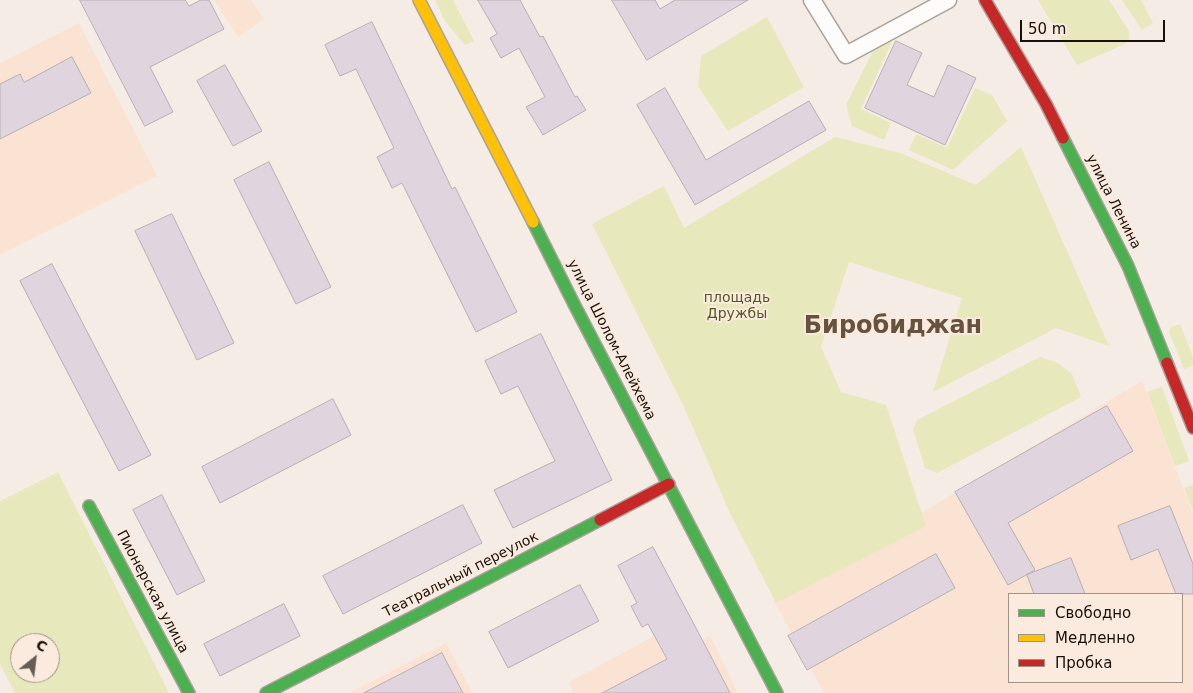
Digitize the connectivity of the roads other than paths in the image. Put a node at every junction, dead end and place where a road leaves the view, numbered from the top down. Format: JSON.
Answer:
{"nodes":[{"id":1,"x":419,"y":0,"type":"edge"},
{"id":2,"x":812,"y":0,"type":"edge"},
{"id":3,"x":948,"y":0,"type":"edge"},
{"id":4,"x":985,"y":0,"type":"edge"},
{"id":5,"x":1193,"y":428,"type":"edge"},
{"id":6,"x":669,"y":484,"type":"junction"},
{"id":7,"x":88,"y":506,"type":"dead end"},
{"id":8,"x":189,"y":693,"type":"edge"},
{"id":9,"x":266,"y":693,"type":"edge"},
{"id":10,"x":777,"y":693,"type":"edge"}],
"edges":[{"from":1,"to":6,"type":"street","name":"улица Шолом-Алейхема"},
{"from":2,"to":3,"type":"street"},
{"from":4,"to":5,"type":"street","name":"улица Ленина"},
{"from":6,"to":9,"type":"street","name":"Театральный переулок"},
{"from":6,"to":10,"type":"street","name":"улица Шолом-Алейхема"},
{"from":7,"to":8,"type":"street","name":"Пионерская улица"}]}
